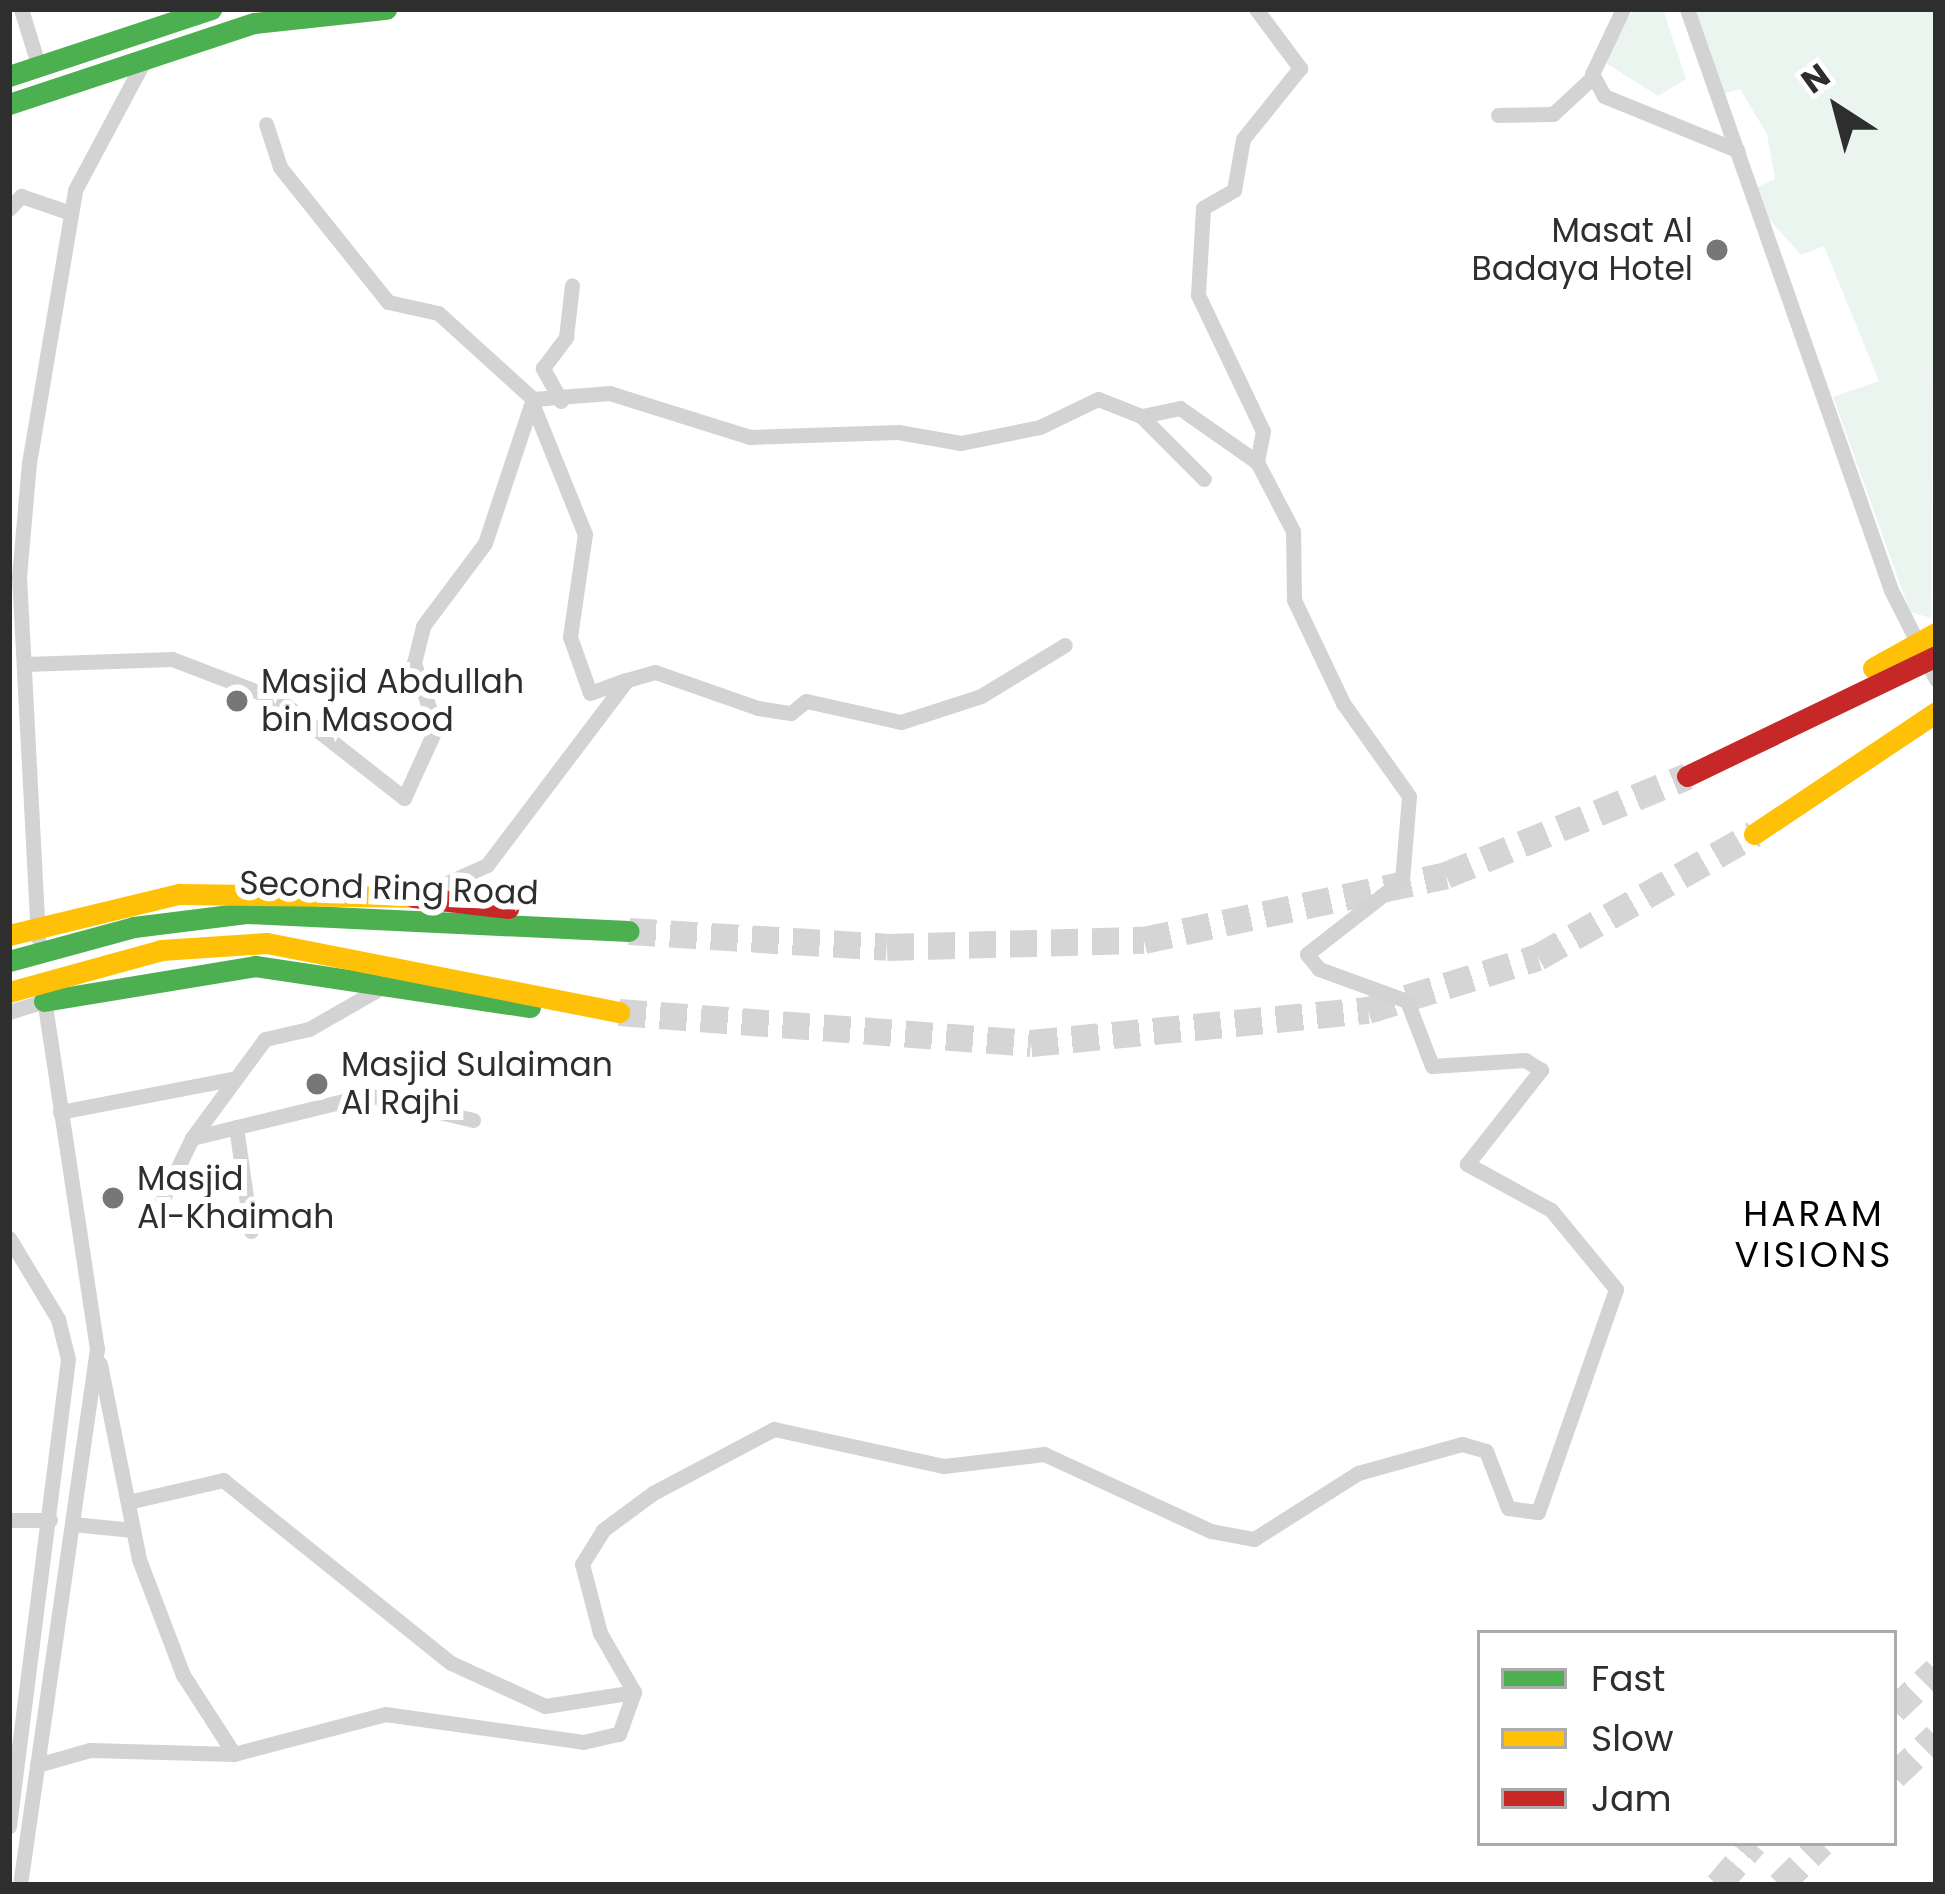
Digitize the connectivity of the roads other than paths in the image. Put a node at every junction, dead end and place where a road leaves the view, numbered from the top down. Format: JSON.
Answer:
{"nodes":[{"id":1,"x":20,"y":9,"type":"edge"},
{"id":2,"x":211,"y":9,"type":"edge"},
{"id":3,"x":386,"y":9,"type":"edge"},
{"id":4,"x":1256,"y":9,"type":"edge"},
{"id":5,"x":1623,"y":9,"type":"edge"},
{"id":6,"x":1687,"y":9,"type":"edge"},
{"id":7,"x":150,"y":52,"type":"junction"},
{"id":8,"x":38,"y":64,"type":"junction"},
{"id":9,"x":9,"y":76,"type":"edge"},
{"id":10,"x":1593,"y":77,"type":"junction"},
{"id":11,"x":9,"y":104,"type":"edge"},
{"id":12,"x":1498,"y":116,"type":"dead end"},
{"id":13,"x":266,"y":124,"type":"dead end"},
{"id":14,"x":1737,"y":150,"type":"junction"},
{"id":15,"x":9,"y":209,"type":"edge"},
{"id":16,"x":71,"y":212,"type":"junction"},
{"id":17,"x":572,"y":285,"type":"dead end"},
{"id":18,"x":533,"y":399,"type":"junction"},
{"id":19,"x":561,"y":401,"type":"junction"},
{"id":20,"x":1141,"y":416,"type":"junction"},
{"id":21,"x":1257,"y":462,"type":"junction"},
{"id":22,"x":1204,"y":479,"type":"dead end"},
{"id":23,"x":14,"y":576,"type":"edge"},
{"id":24,"x":1936,"y":633,"type":"edge"},
{"id":25,"x":1065,"y":645,"type":"dead end"},
{"id":26,"x":1936,"y":656,"type":"edge"},
{"id":27,"x":26,"y":664,"type":"junction"},
{"id":28,"x":1936,"y":679,"type":"edge"},
{"id":29,"x":627,"y":680,"type":"junction"},
{"id":30,"x":1841,"y":696,"type":"junction"},
{"id":31,"x":1933,"y":726,"type":"edge"},
{"id":32,"x":1687,"y":776,"type":"tunnel mouth"},
{"id":33,"x":1754,"y":834,"type":"tunnel mouth"},
{"id":34,"x":467,"y":875,"type":"junction"},
{"id":35,"x":414,"y":897,"type":"junction"},
{"id":36,"x":471,"y":904,"type":"junction"},
{"id":37,"x":37,"y":924,"type":"junction"},
{"id":38,"x":575,"y":927,"type":"junction"},
{"id":39,"x":629,"y":932,"type":"tunnel mouth"},
{"id":40,"x":9,"y":935,"type":"edge"},
{"id":41,"x":9,"y":961,"type":"edge"},
{"id":42,"x":377,"y":990,"type":"junction"},
{"id":43,"x":9,"y":992,"type":"edge"},
{"id":44,"x":44,"y":1001,"type":"junction"},
{"id":45,"x":565,"y":1004,"type":"junction"},
{"id":46,"x":9,"y":1012,"type":"edge"},
{"id":47,"x":619,"y":1012,"type":"tunnel mouth"},
{"id":48,"x":231,"y":1079,"type":"junction"},
{"id":49,"x":60,"y":1112,"type":"junction"},
{"id":50,"x":473,"y":1120,"type":"dead end"},
{"id":51,"x":236,"y":1126,"type":"junction"},
{"id":52,"x":192,"y":1138,"type":"junction"},
{"id":53,"x":153,"y":1219,"type":"dead end"},
{"id":54,"x":251,"y":1231,"type":"dead end"},
{"id":55,"x":9,"y":1238,"type":"edge"},
{"id":56,"x":97,"y":1349,"type":"junction"},
{"id":57,"x":128,"y":1502,"type":"junction"},
{"id":58,"x":9,"y":1520,"type":"edge"},
{"id":59,"x":50,"y":1520,"type":"junction"},
{"id":60,"x":73,"y":1524,"type":"junction"},
{"id":61,"x":133,"y":1530,"type":"junction"},
{"id":62,"x":9,"y":1675,"type":"edge"},
{"id":63,"x":30,"y":1679,"type":"junction"},
{"id":64,"x":634,"y":1691,"type":"junction"},
{"id":65,"x":234,"y":1754,"type":"junction"},
{"id":66,"x":37,"y":1765,"type":"junction"},
{"id":67,"x":9,"y":1826,"type":"edge"},
{"id":68,"x":20,"y":1885,"type":"edge"}],
"edges":[{"from":1,"to":8,"type":"street"},
{"from":2,"to":8,"type":"main road"},
{"from":3,"to":7,"type":"main road"},
{"from":4,"to":21,"type":"street"},
{"from":5,"to":10,"type":"street"},
{"from":6,"to":14,"type":"street"},
{"from":7,"to":11,"type":"main road"},
{"from":7,"to":16,"type":"street"},
{"from":8,"to":9,"type":"main road"},
{"from":10,"to":12,"type":"street"},
{"from":10,"to":14,"type":"street"},
{"from":13,"to":18,"type":"street"},
{"from":14,"to":28,"type":"street"},
{"from":15,"to":16,"type":"street"},
{"from":16,"to":23,"type":"street"},
{"from":17,"to":19,"type":"street"},
{"from":18,"to":19,"type":"street"},
{"from":18,"to":27,"type":"street"},
{"from":18,"to":29,"type":"street"},
{"from":19,"to":20,"type":"street"},
{"from":20,"to":21,"type":"street"},
{"from":20,"to":22,"type":"street"},
{"from":21,"to":64,"type":"street"},
{"from":23,"to":27,"type":"street"},
{"from":24,"to":30,"type":"main road"},
{"from":25,"to":29,"type":"street"},
{"from":26,"to":30,"type":"main road"},
{"from":27,"to":37,"type":"street"},
{"from":29,"to":34,"type":"street"},
{"from":30,"to":32,"type":"main road"},
{"from":31,"to":33,"type":"main road"},
{"from":34,"to":35,"type":"street"},
{"from":34,"to":36,"type":"street"},
{"from":35,"to":36,"type":"main road"},
{"from":35,"to":37,"type":"main road"},
{"from":36,"to":38,"type":"main road"},
{"from":37,"to":40,"type":"main road"},
{"from":37,"to":44,"type":"street"},
{"from":38,"to":39,"type":"main road","name":"Second Ring Road"},
{"from":38,"to":41,"type":"main road","name":"Second Ring Road"},
{"from":42,"to":44,"type":"main road"},
{"from":42,"to":45,"type":"main road"},
{"from":42,"to":48,"type":"street"},
{"from":43,"to":45,"type":"main road","name":"Second Ring Road"},
{"from":44,"to":46,"type":"street"},
{"from":44,"to":49,"type":"street"},
{"from":45,"to":47,"type":"main road","name":"Second Ring Road"},
{"from":48,"to":49,"type":"street"},
{"from":48,"to":52,"type":"street"},
{"from":49,"to":56,"type":"street"},
{"from":50,"to":51,"type":"street"},
{"from":51,"to":52,"type":"street"},
{"from":51,"to":54,"type":"street"},
{"from":52,"to":53,"type":"street"},
{"from":55,"to":59,"type":"street"},
{"from":56,"to":57,"type":"street"},
{"from":56,"to":60,"type":"street"},
{"from":57,"to":61,"type":"street"},
{"from":57,"to":64,"type":"street"},
{"from":58,"to":59,"type":"street"},
{"from":59,"to":63,"type":"street"},
{"from":60,"to":61,"type":"street"},
{"from":60,"to":66,"type":"street"},
{"from":61,"to":65,"type":"street"},
{"from":62,"to":63,"type":"street"},
{"from":63,"to":67,"type":"street"},
{"from":64,"to":65,"type":"street"},
{"from":65,"to":66,"type":"street"},
{"from":66,"to":68,"type":"street"}]}
